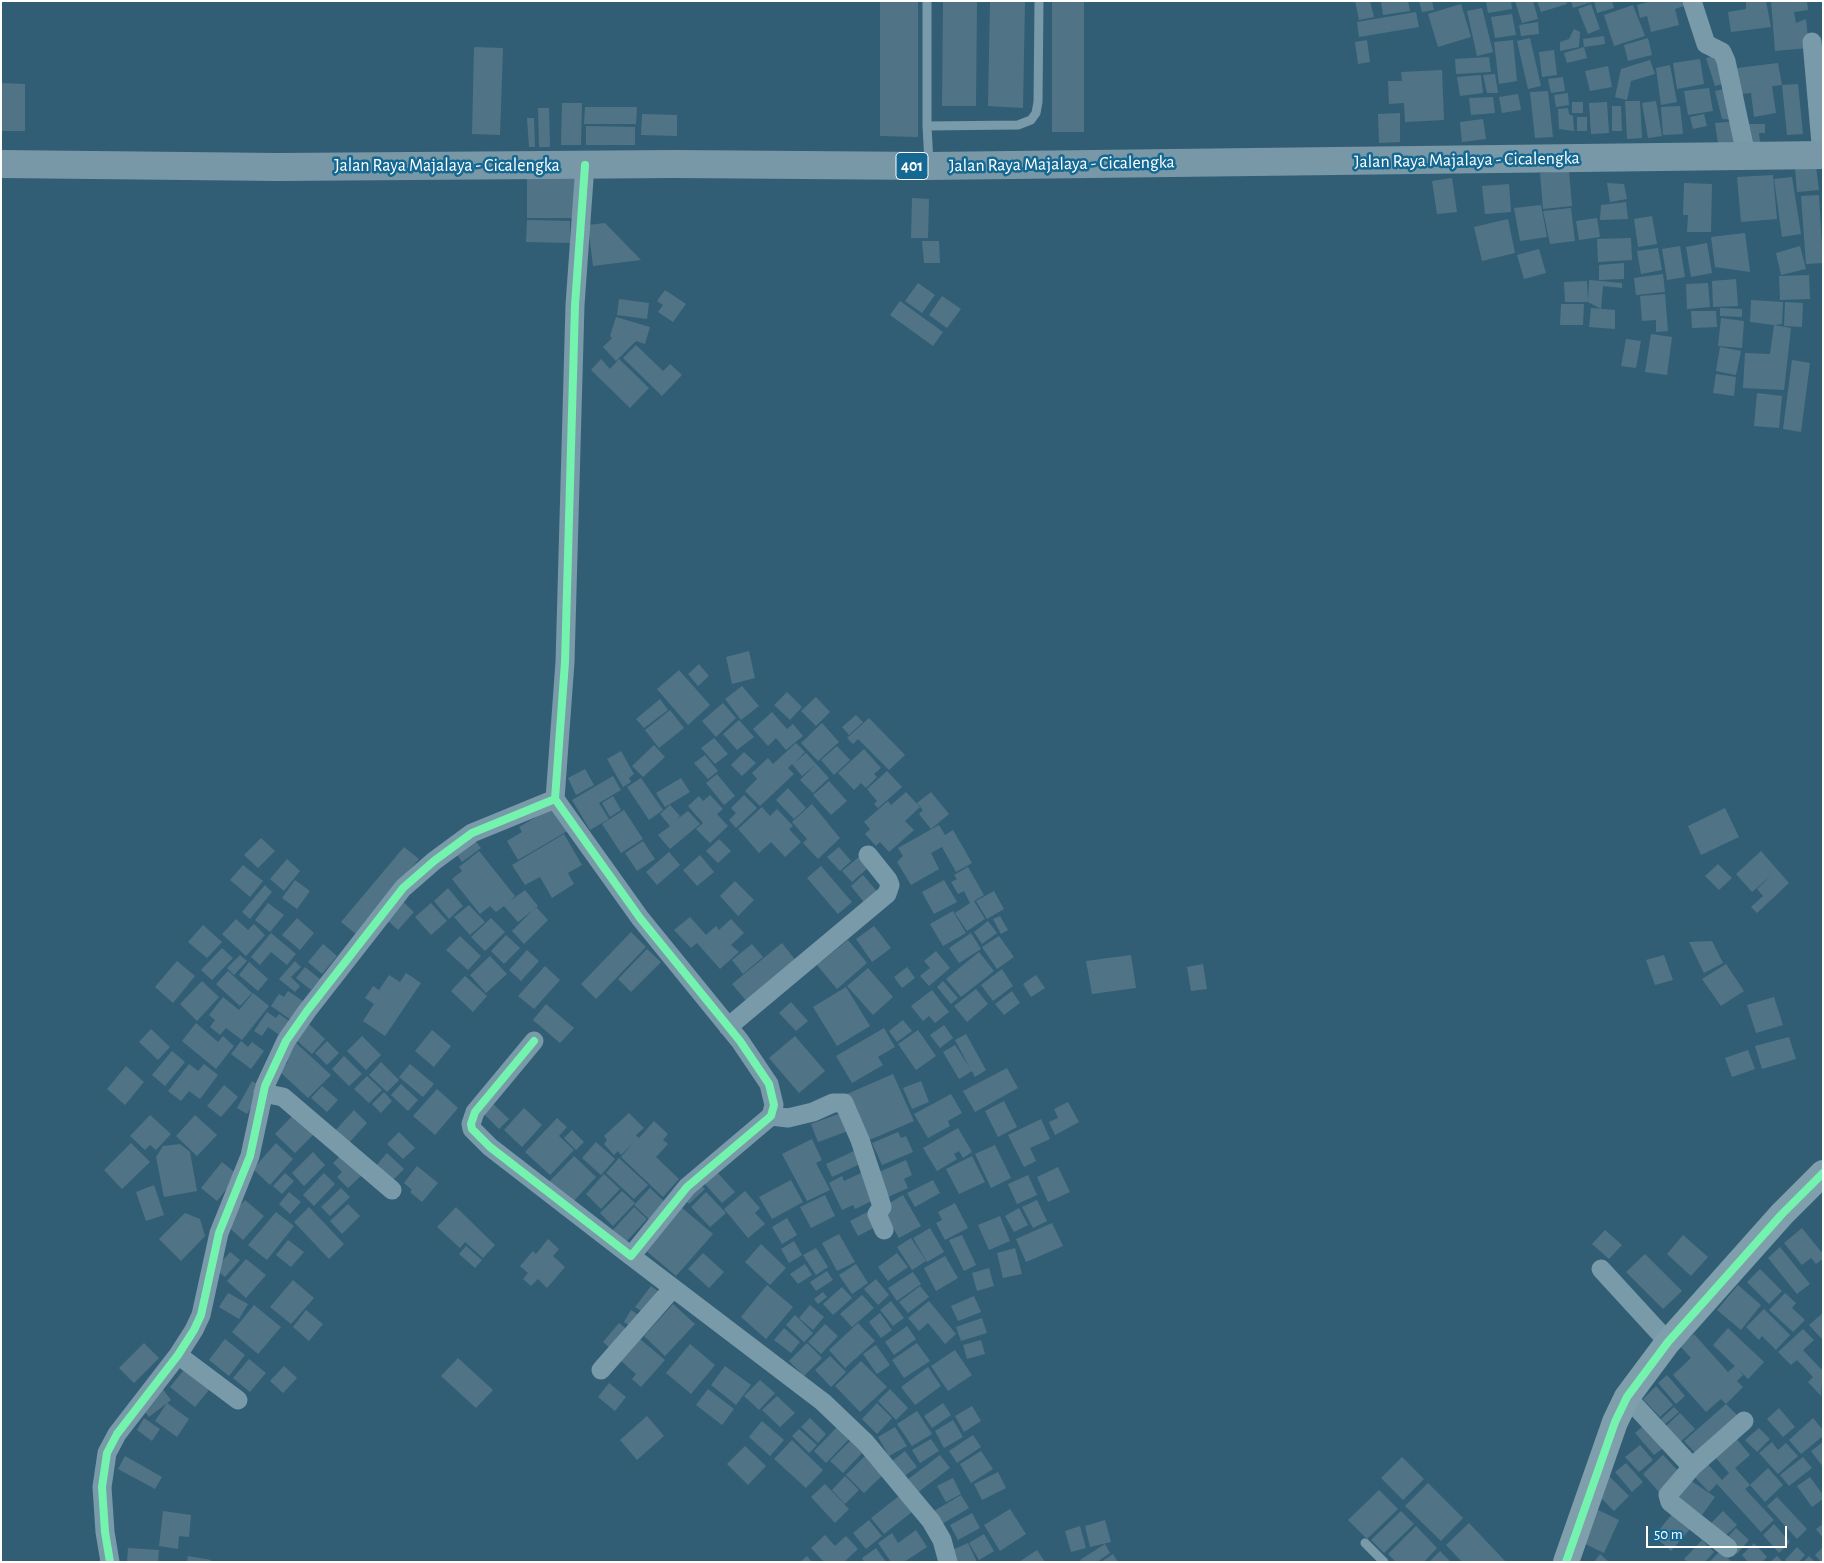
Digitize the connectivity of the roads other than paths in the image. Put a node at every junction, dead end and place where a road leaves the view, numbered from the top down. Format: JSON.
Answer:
{"nodes":[{"id":1,"x":927,"y":1,"type":"edge"},
{"id":2,"x":1039,"y":1,"type":"edge"},
{"id":3,"x":1692,"y":1,"type":"edge"},
{"id":4,"x":1812,"y":42,"type":"dead end"},
{"id":5,"x":927,"y":126,"type":"junction"},
{"id":6,"x":1746,"y":155,"type":"junction"},
{"id":7,"x":1822,"y":155,"type":"edge"},
{"id":8,"x":1,"y":164,"type":"edge"},
{"id":9,"x":585,"y":165,"type":"junction"},
{"id":10,"x":929,"y":166,"type":"junction"},
{"id":11,"x":555,"y":798,"type":"junction"},
{"id":12,"x":868,"y":855,"type":"dead end"},
{"id":13,"x":728,"y":1027,"type":"junction"},
{"id":14,"x":534,"y":1042,"type":"dead end"},
{"id":15,"x":264,"y":1093,"type":"junction"},
{"id":16,"x":771,"y":1116,"type":"junction"},
{"id":17,"x":1823,"y":1173,"type":"edge"},
{"id":18,"x":392,"y":1190,"type":"dead end"},
{"id":19,"x":884,"y":1230,"type":"dead end"},
{"id":20,"x":631,"y":1256,"type":"junction"},
{"id":21,"x":1601,"y":1269,"type":"dead end"},
{"id":22,"x":673,"y":1288,"type":"junction"},
{"id":23,"x":1668,"y":1342,"type":"junction"},
{"id":24,"x":178,"y":1355,"type":"junction"},
{"id":25,"x":601,"y":1370,"type":"dead end"},
{"id":26,"x":1627,"y":1397,"type":"junction"},
{"id":27,"x":238,"y":1400,"type":"dead end"},
{"id":28,"x":1744,"y":1420,"type":"dead end"},
{"id":29,"x":1692,"y":1467,"type":"junction"},
{"id":30,"x":1364,"y":1543,"type":"dead end"},
{"id":31,"x":1728,"y":1548,"type":"dead end"},
{"id":32,"x":110,"y":1562,"type":"edge"},
{"id":33,"x":948,"y":1562,"type":"edge"},
{"id":34,"x":1384,"y":1562,"type":"edge"},
{"id":35,"x":1566,"y":1562,"type":"edge"}],
"edges":[{"from":1,"to":5,"type":"lane"},
{"from":2,"to":5,"type":"lane"},
{"from":3,"to":6,"type":"street"},
{"from":4,"to":7,"type":"street"},
{"from":5,"to":10,"type":"lane"},
{"from":6,"to":7,"type":"main road","name":"Jalan Raya Majalaya - Cicalengka","number":"401"},
{"from":6,"to":10,"type":"main road","name":"Jalan Raya Majalaya - Cicalengka","number":"401"},
{"from":8,"to":9,"type":"main road","name":"Jalan Raya Majalaya - Cicalengka","number":"401"},
{"from":9,"to":10,"type":"main road","name":"Jalan Raya Majalaya - Cicalengka","number":"401"},
{"from":9,"to":11,"type":"street"},
{"from":11,"to":13,"type":"street"},
{"from":11,"to":15,"type":"street"},
{"from":12,"to":13,"type":"street"},
{"from":13,"to":16,"type":"street"},
{"from":14,"to":20,"type":"street"},
{"from":15,"to":18,"type":"street"},
{"from":15,"to":24,"type":"street"},
{"from":16,"to":19,"type":"street"},
{"from":16,"to":20,"type":"street"},
{"from":17,"to":23,"type":"street"},
{"from":20,"to":22,"type":"street"},
{"from":21,"to":23,"type":"street"},
{"from":22,"to":25,"type":"street"},
{"from":22,"to":33,"type":"street"},
{"from":23,"to":26,"type":"street"},
{"from":24,"to":27,"type":"street"},
{"from":24,"to":32,"type":"street"},
{"from":26,"to":29,"type":"street"},
{"from":26,"to":35,"type":"street"},
{"from":28,"to":29,"type":"street"},
{"from":29,"to":31,"type":"street"},
{"from":30,"to":34,"type":"lane"}]}
